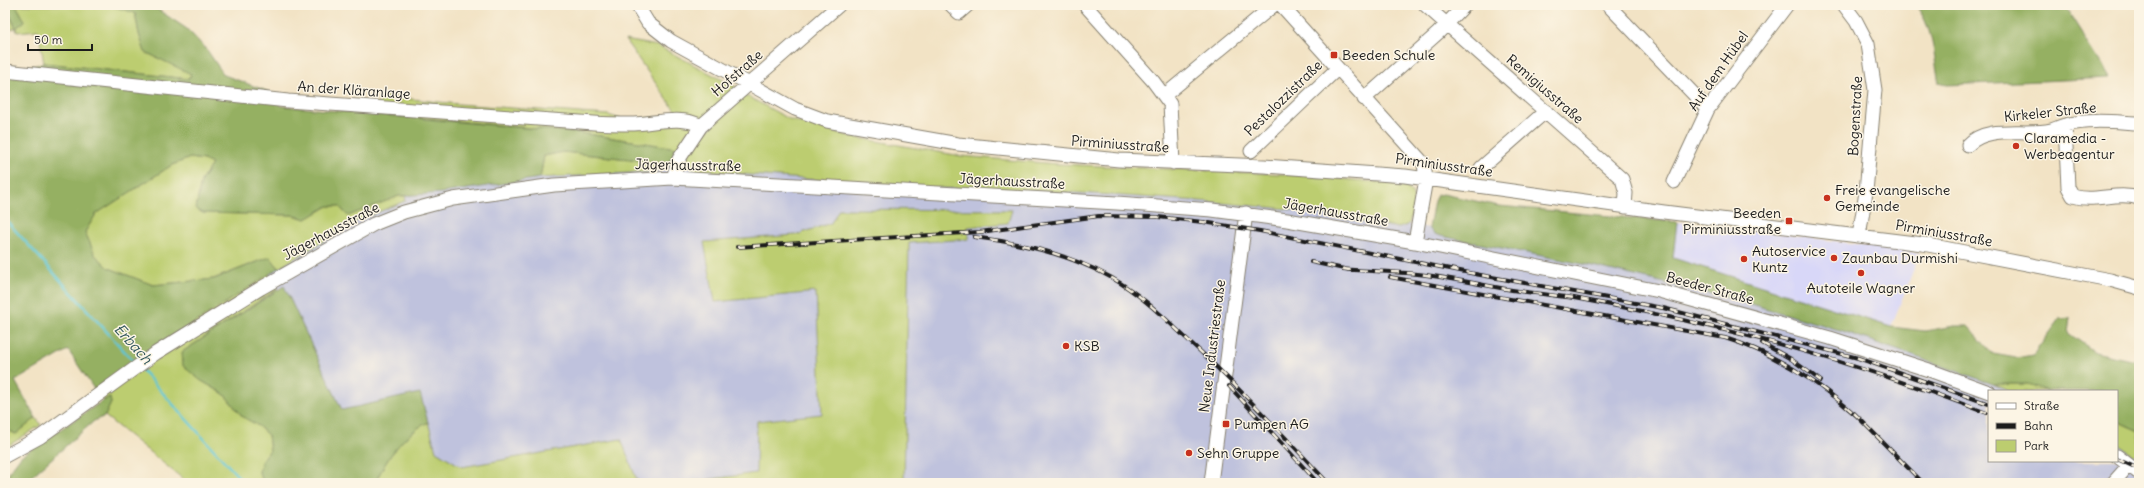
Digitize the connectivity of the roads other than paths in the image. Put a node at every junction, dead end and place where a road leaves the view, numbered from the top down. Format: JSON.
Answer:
{"nodes":[{"id":1,"x":637,"y":5,"type":"edge"},
{"id":2,"x":839,"y":5,"type":"edge"},
{"id":3,"x":951,"y":5,"type":"edge"},
{"id":4,"x":968,"y":5,"type":"edge"},
{"id":5,"x":1086,"y":5,"type":"edge"},
{"id":6,"x":1274,"y":5,"type":"edge"},
{"id":7,"x":1280,"y":5,"type":"edge"},
{"id":8,"x":1425,"y":5,"type":"edge"},
{"id":9,"x":1465,"y":5,"type":"edge"},
{"id":10,"x":1608,"y":5,"type":"edge"},
{"id":11,"x":1787,"y":5,"type":"edge"},
{"id":12,"x":1844,"y":5,"type":"edge"},
{"id":13,"x":1447,"y":25,"type":"junction"},
{"id":14,"x":1337,"y":69,"type":"junction"},
{"id":15,"x":5,"y":71,"type":"edge"},
{"id":16,"x":750,"y":83,"type":"junction"},
{"id":17,"x":1165,"y":95,"type":"junction"},
{"id":18,"x":1364,"y":99,"type":"junction"},
{"id":19,"x":1708,"y":109,"type":"junction"},
{"id":20,"x":1546,"y":111,"type":"junction"},
{"id":21,"x":2139,"y":123,"type":"edge"},
{"id":22,"x":2065,"y":125,"type":"junction"},
{"id":23,"x":701,"y":126,"type":"junction"},
{"id":24,"x":1968,"y":146,"type":"dead end"},
{"id":25,"x":1251,"y":151,"type":"dead end"},
{"id":26,"x":1173,"y":164,"type":"junction"},
{"id":27,"x":1481,"y":168,"type":"dead end"},
{"id":28,"x":673,"y":178,"type":"junction"},
{"id":29,"x":1426,"y":179,"type":"junction"},
{"id":30,"x":1674,"y":182,"type":"dead end"},
{"id":31,"x":2139,"y":198,"type":"edge"},
{"id":32,"x":1625,"y":206,"type":"junction"},
{"id":33,"x":1246,"y":213,"type":"junction"},
{"id":34,"x":1859,"y":236,"type":"junction"},
{"id":35,"x":1415,"y":242,"type":"junction"},
{"id":36,"x":2139,"y":288,"type":"edge"},
{"id":37,"x":1988,"y":392,"type":"edge"},
{"id":38,"x":5,"y":456,"type":"edge"},
{"id":39,"x":2118,"y":457,"type":"edge"},
{"id":40,"x":2134,"y":469,"type":"edge"},
{"id":41,"x":1211,"y":483,"type":"edge"},
{"id":42,"x":2113,"y":483,"type":"edge"}],
"edges":[{"from":1,"to":16,"type":"street","name":"Pirminiusstraße"},
{"from":2,"to":16,"type":"street","name":"Hofstraße"},
{"from":3,"to":4,"type":"street"},
{"from":5,"to":17,"type":"street"},
{"from":6,"to":17,"type":"street"},
{"from":7,"to":14,"type":"street"},
{"from":8,"to":13,"type":"street","name":"Remigiusstraße"},
{"from":9,"to":13,"type":"street"},
{"from":10,"to":19,"type":"street"},
{"from":11,"to":19,"type":"street","name":"Auf dem Hübel"},
{"from":12,"to":34,"type":"street","name":"Bogenstraße"},
{"from":13,"to":18,"type":"street"},
{"from":13,"to":20,"type":"street","name":"Remigiusstraße"},
{"from":14,"to":18,"type":"street"},
{"from":14,"to":25,"type":"street","name":"Pestalozzistraße"},
{"from":15,"to":23,"type":"street","name":"An der Kläranlage"},
{"from":16,"to":23,"type":"street","name":"Hofstraße"},
{"from":16,"to":26,"type":"street","name":"Pirminiusstraße"},
{"from":17,"to":26,"type":"street"},
{"from":18,"to":29,"type":"street"},
{"from":19,"to":30,"type":"street","name":"Auf dem Hübel"},
{"from":20,"to":27,"type":"street"},
{"from":20,"to":32,"type":"street","name":"Remigiusstraße"},
{"from":21,"to":22,"type":"street","name":"Kirkeler Straße"},
{"from":22,"to":24,"type":"street","name":"Kirkeler Straße"},
{"from":22,"to":31,"type":"street"},
{"from":23,"to":28,"type":"street","name":"Hofstraße"},
{"from":26,"to":29,"type":"street","name":"Pirminiusstraße"},
{"from":28,"to":33,"type":"street","name":"Jägerhausstraße"},
{"from":28,"to":38,"type":"street","name":"Jägerhausstraße"},
{"from":29,"to":32,"type":"street","name":"Pirminiusstraße"},
{"from":29,"to":35,"type":"street"},
{"from":32,"to":34,"type":"street","name":"Pirminiusstraße"},
{"from":33,"to":35,"type":"street","name":"Jägerhausstraße"},
{"from":33,"to":41,"type":"street","name":"Neue Industriestraße"},
{"from":34,"to":36,"type":"street","name":"Pirminiusstraße"},
{"from":35,"to":37,"type":"street","name":"Beeder Straße"},
{"from":39,"to":40,"type":"street"},
{"from":40,"to":42,"type":"street"}]}
